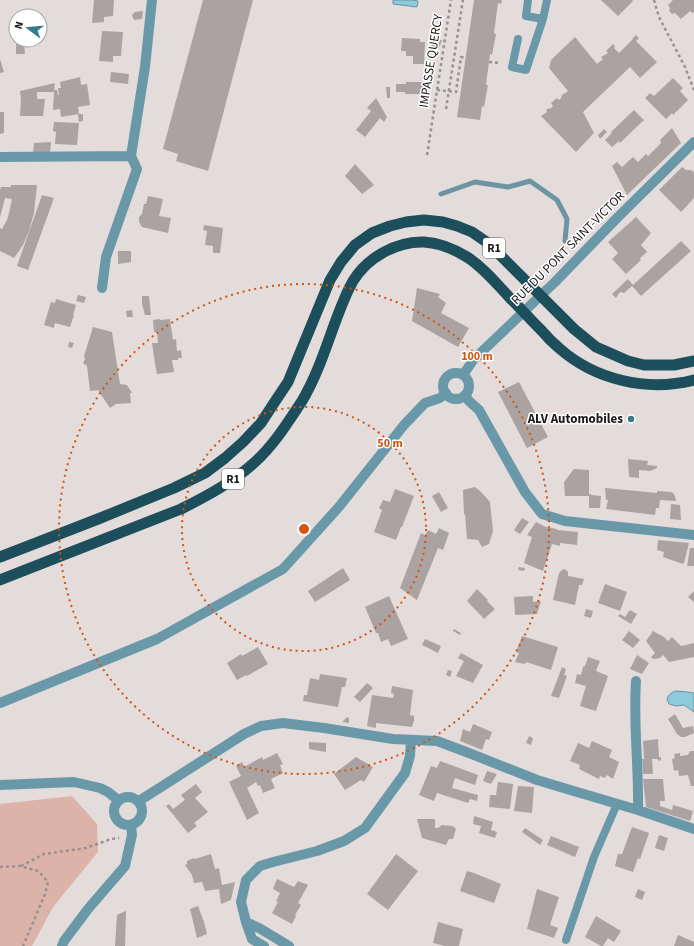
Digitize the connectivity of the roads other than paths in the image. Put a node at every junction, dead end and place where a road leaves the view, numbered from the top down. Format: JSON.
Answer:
{"nodes":[{"id":1,"x":152,"y":0,"type":"edge"},
{"id":2,"x":528,"y":0,"type":"edge"},
{"id":3,"x":547,"y":0,"type":"edge"},
{"id":4,"x":543,"y":19,"type":"junction"},
{"id":5,"x":518,"y":40,"type":"dead end"},
{"id":6,"x":694,"y":142,"type":"edge"},
{"id":7,"x":131,"y":156,"type":"junction"},
{"id":8,"x":0,"y":157,"type":"edge"},
{"id":9,"x":102,"y":288,"type":"dead end"},
{"id":10,"x":694,"y":361,"type":"edge"},
{"id":11,"x":463,"y":375,"type":"junction"},
{"id":12,"x":694,"y":380,"type":"edge"},
{"id":13,"x":446,"y":393,"type":"junction"},
{"id":14,"x":465,"y":395,"type":"junction"},
{"id":15,"x":694,"y":535,"type":"edge"},
{"id":16,"x":0,"y":557,"type":"edge"},
{"id":17,"x":0,"y":580,"type":"edge"},
{"id":18,"x":636,"y":681,"type":"dead end"},
{"id":19,"x":0,"y":703,"type":"edge"},
{"id":20,"x":411,"y":740,"type":"junction"},
{"id":21,"x":0,"y":785,"type":"edge"},
{"id":22,"x":118,"y":800,"type":"junction"},
{"id":23,"x":139,"y":801,"type":"junction"},
{"id":24,"x":617,"y":804,"type":"junction"},
{"id":25,"x":638,"y":810,"type":"junction"},
{"id":26,"x":694,"y":829,"type":"edge"},
{"id":27,"x":131,"y":830,"type":"junction"},
{"id":28,"x":246,"y":922,"type":"junction"},
{"id":29,"x":566,"y":940,"type":"dead end"},
{"id":30,"x":62,"y":946,"type":"edge"},
{"id":31,"x":264,"y":946,"type":"edge"},
{"id":32,"x":289,"y":946,"type":"edge"}],
"edges":[{"from":1,"to":7,"type":"street"},
{"from":2,"to":4,"type":"lane"},
{"from":3,"to":4,"type":"lane"},
{"from":4,"to":5,"type":"lane"},
{"from":6,"to":11,"type":"street","name":"RUE DU PONT SAINT-VICTOR"},
{"from":7,"to":8,"type":"street"},
{"from":7,"to":9,"type":"street"},
{"from":10,"to":16,"type":"highway","number":"R1"},
{"from":11,"to":13,"type":"street"},
{"from":11,"to":14,"type":"street"},
{"from":12,"to":17,"type":"highway","number":"R1"},
{"from":13,"to":14,"type":"street"},
{"from":13,"to":19,"type":"street"},
{"from":14,"to":15,"type":"street"},
{"from":18,"to":25,"type":"street"},
{"from":20,"to":23,"type":"street"},
{"from":20,"to":24,"type":"street"},
{"from":20,"to":28,"type":"street"},
{"from":21,"to":22,"type":"street"},
{"from":22,"to":23,"type":"street"},
{"from":22,"to":27,"type":"street"},
{"from":23,"to":27,"type":"street"},
{"from":24,"to":25,"type":"street"},
{"from":24,"to":29,"type":"lane"},
{"from":25,"to":26,"type":"street"},
{"from":27,"to":30,"type":"street"},
{"from":28,"to":31,"type":"street"},
{"from":28,"to":32,"type":"street"}]}
